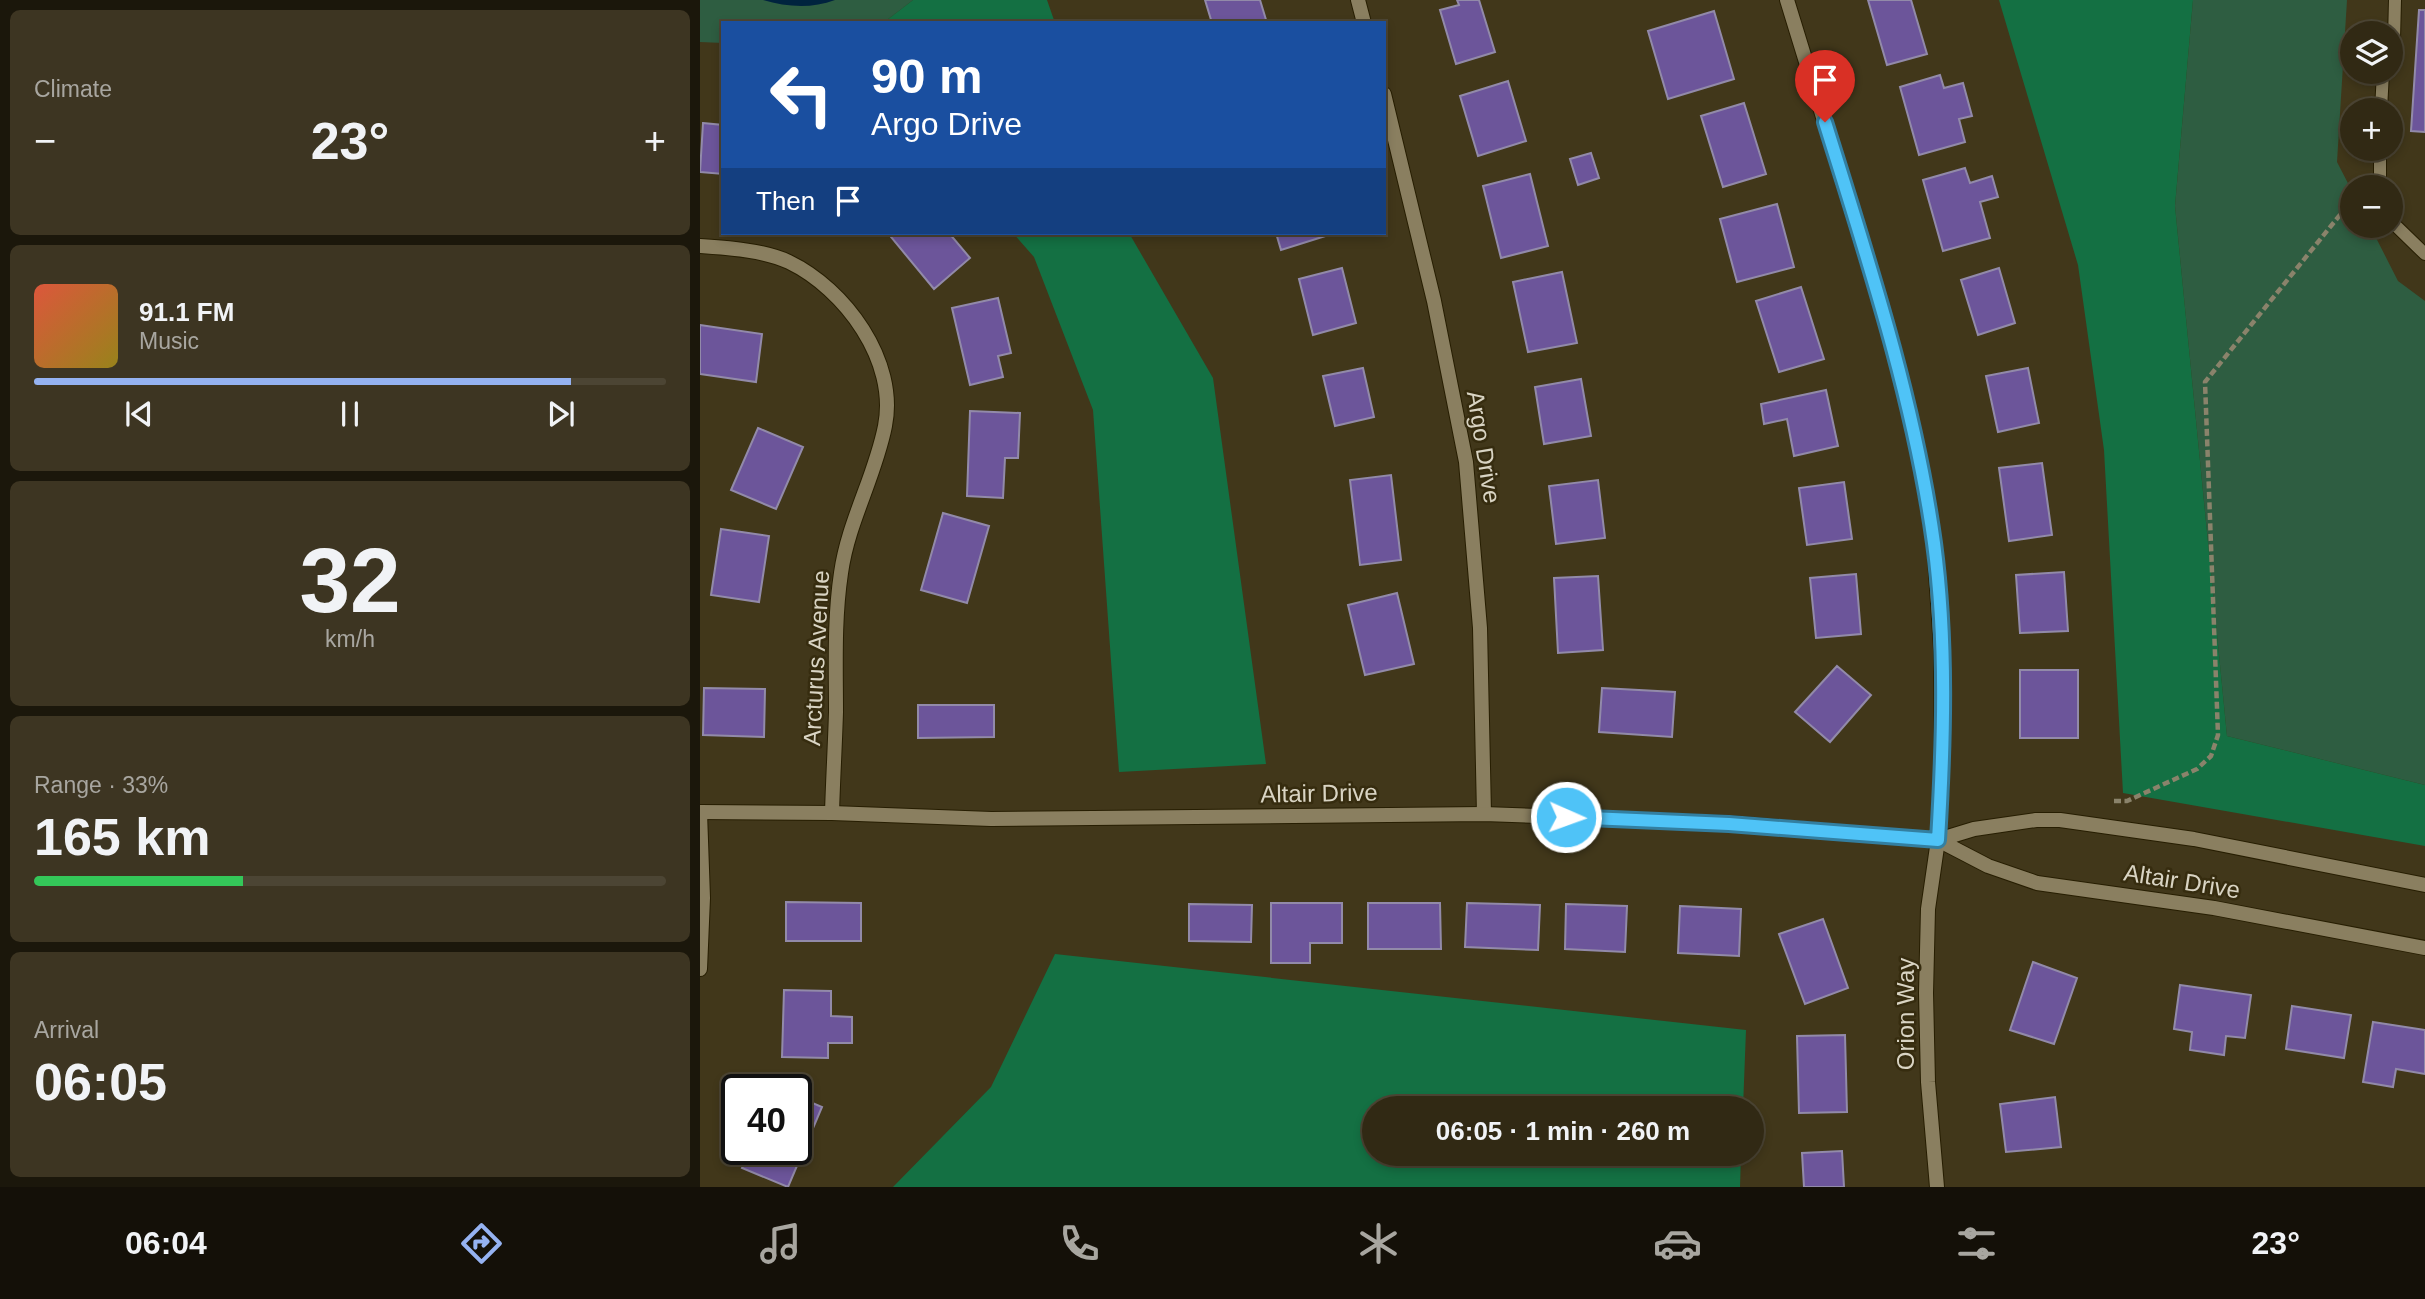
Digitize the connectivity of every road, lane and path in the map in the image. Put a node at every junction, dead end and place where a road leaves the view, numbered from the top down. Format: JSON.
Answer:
{"nodes":[{"id":1,"x":1358,"y":0,"type":"edge"},
{"id":2,"x":1787,"y":0,"type":"edge"},
{"id":3,"x":2395,"y":0,"type":"edge"},
{"id":4,"x":1363,"y":21,"type":"edge"},
{"id":5,"x":2394,"y":21,"type":"edge"},
{"id":6,"x":1386,"y":102,"type":"edge"},
{"id":7,"x":2340,"y":215,"type":"edge"},
{"id":8,"x":2403,"y":232,"type":"edge"},
{"id":9,"x":700,"y":246,"type":"edge"},
{"id":10,"x":2425,"y":254,"type":"edge"},
{"id":11,"x":2114,"y":801,"type":"dead end"},
{"id":12,"x":700,"y":812,"type":"edge"},
{"id":13,"x":832,"y":813,"type":"junction"},
{"id":14,"x":1484,"y":814,"type":"junction"},
{"id":15,"x":1938,"y":840,"type":"junction"},
{"id":16,"x":2425,"y":885,"type":"edge"},
{"id":17,"x":2425,"y":948,"type":"edge"},
{"id":18,"x":700,"y":969,"type":"edge"},
{"id":19,"x":1937,"y":1187,"type":"edge"}],
"edges":[{"from":1,"to":4,"type":"street"},
{"from":2,"to":15,"type":"street"},
{"from":3,"to":5,"type":"lane"},
{"from":6,"to":14,"type":"street","name":"Argo Drive"},
{"from":7,"to":11,"type":"path"},
{"from":8,"to":10,"type":"lane"},
{"from":9,"to":13,"type":"street","name":"Arcturus Avenue"},
{"from":12,"to":13,"type":"street","name":"Altair Drive"},
{"from":12,"to":18,"type":"street"},
{"from":13,"to":14,"type":"street","name":"Altair Drive"},
{"from":14,"to":15,"type":"street","name":"Altair Drive"},
{"from":15,"to":16,"type":"street","name":"Altair Drive"},
{"from":15,"to":17,"type":"street","name":"Altair Drive"},
{"from":15,"to":19,"type":"street","name":"Orion Way"}]}
